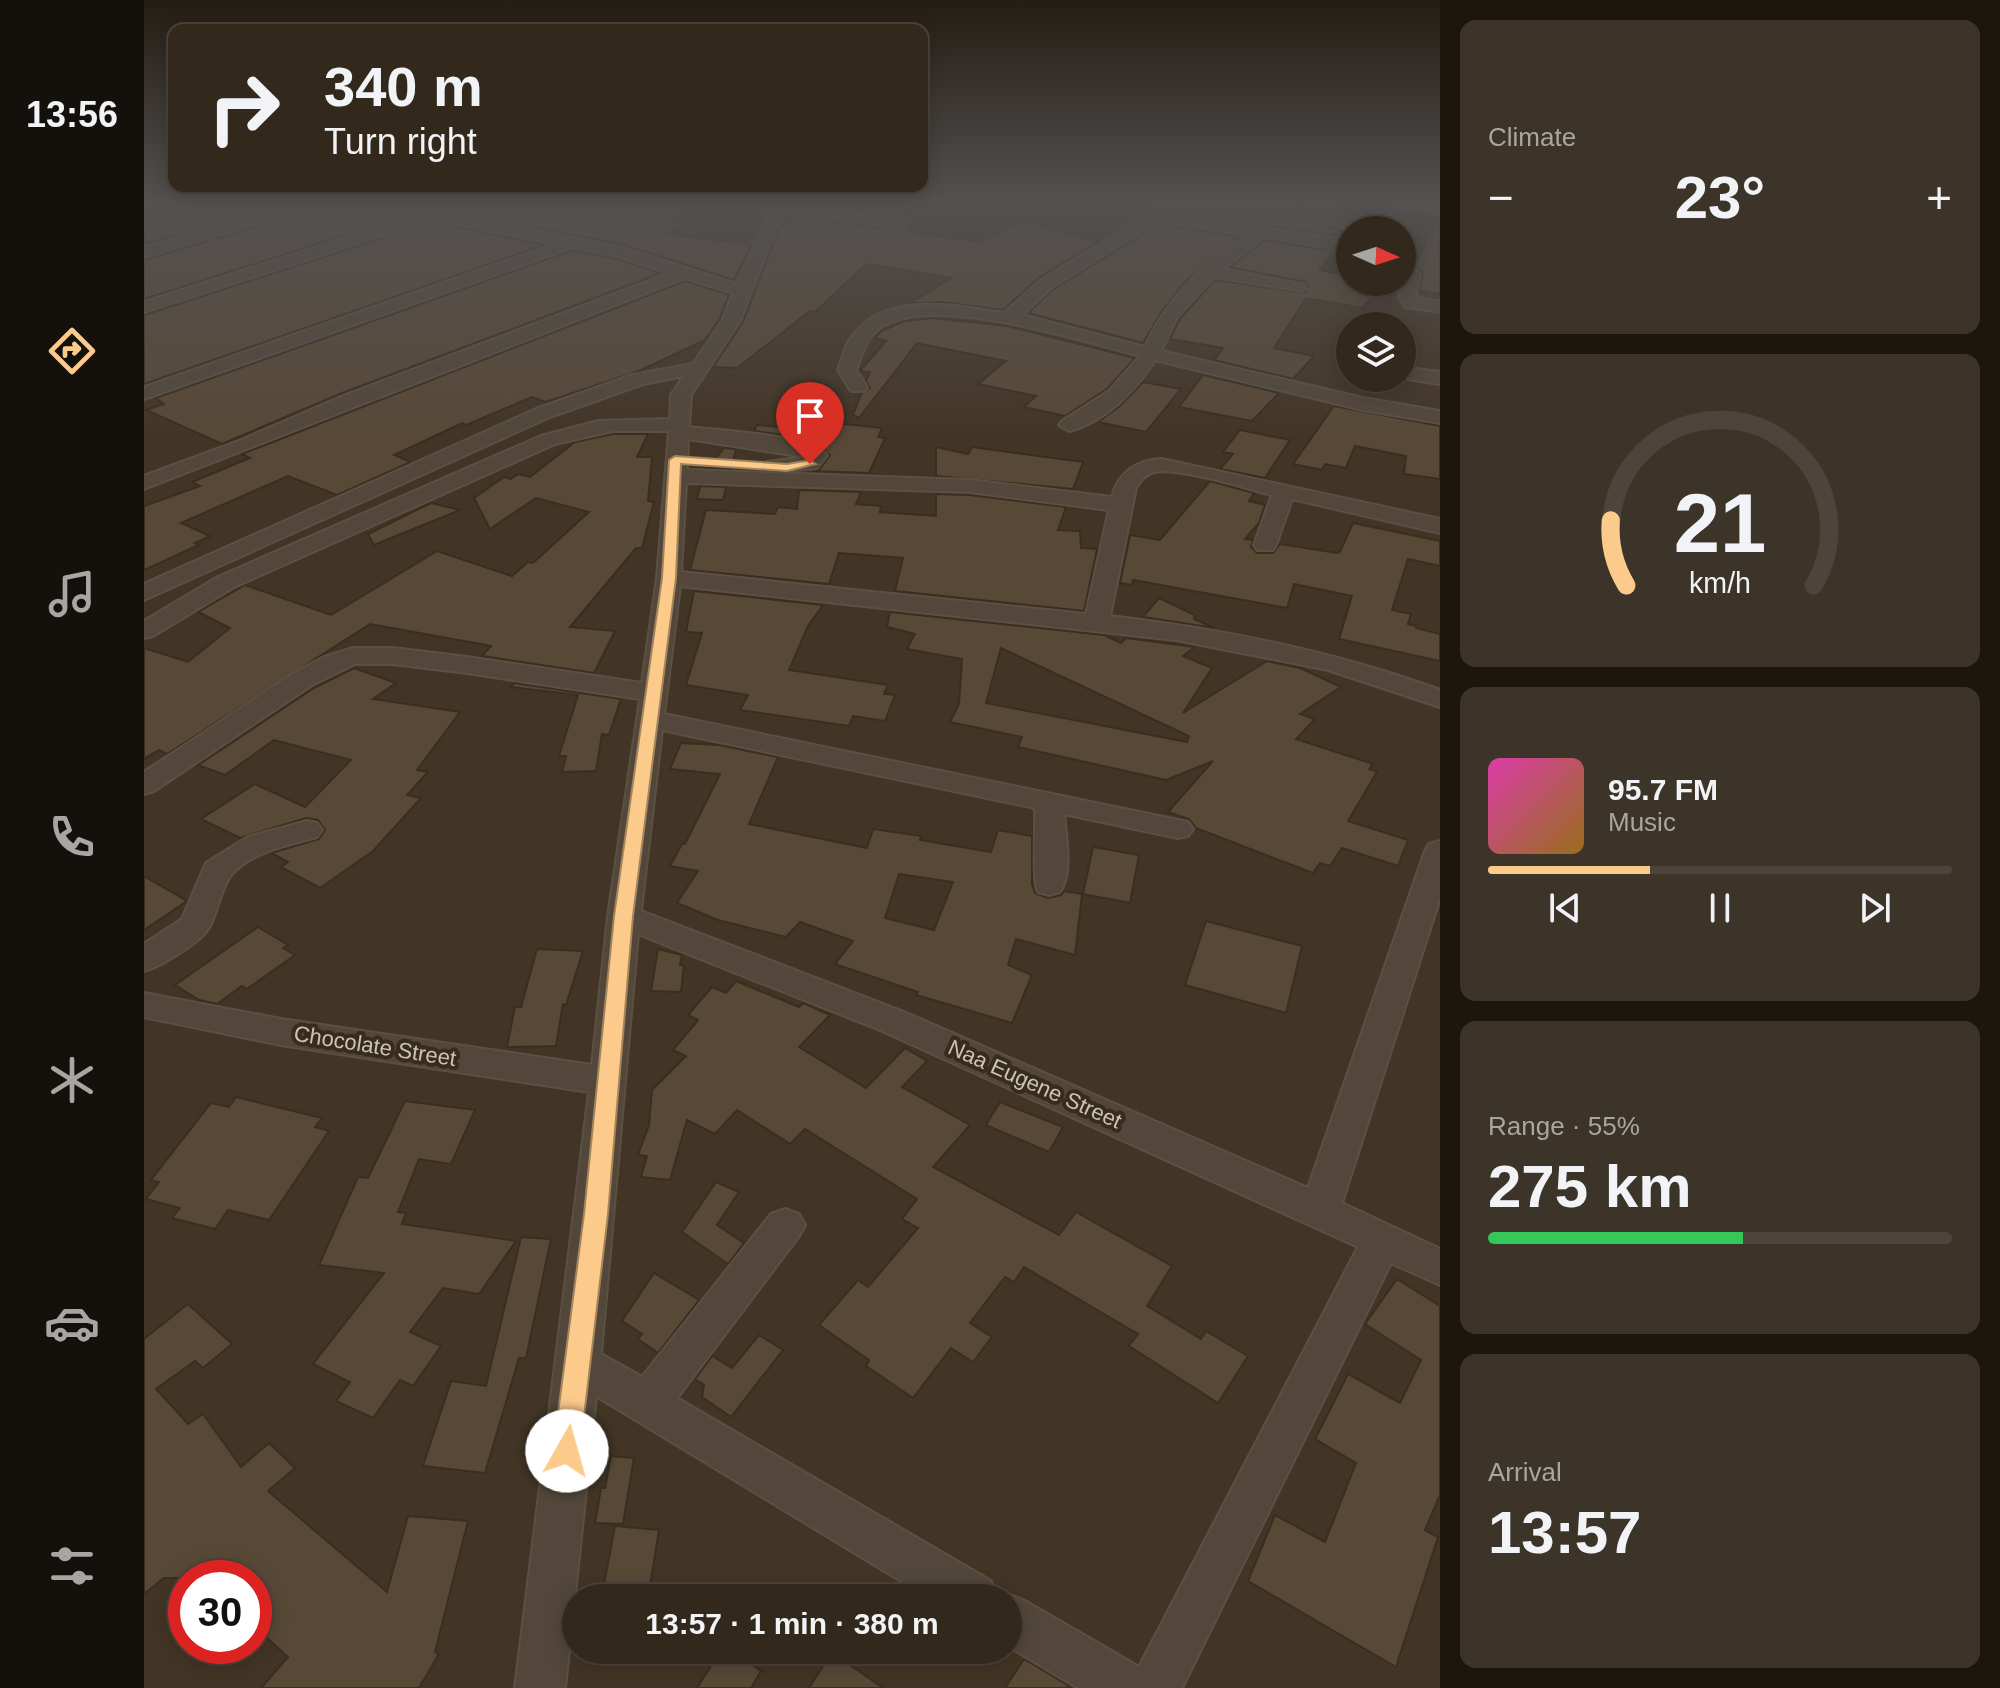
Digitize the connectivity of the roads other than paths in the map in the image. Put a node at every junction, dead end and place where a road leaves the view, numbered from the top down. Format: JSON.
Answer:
{"nodes":[{"id":1,"x":224,"y":282,"type":"edge"},
{"id":2,"x":461,"y":282,"type":"edge"},
{"id":3,"x":661,"y":282,"type":"edge"},
{"id":4,"x":715,"y":282,"type":"edge"},
{"id":5,"x":746,"y":282,"type":"edge"},
{"id":6,"x":1049,"y":282,"type":"edge"},
{"id":7,"x":1200,"y":282,"type":"edge"},
{"id":8,"x":1266,"y":282,"type":"edge"},
{"id":9,"x":1298,"y":288,"type":"dead end"},
{"id":10,"x":742,"y":291,"type":"junction"},
{"id":11,"x":1407,"y":296,"type":"edge"},
{"id":12,"x":144,"y":307,"type":"edge"},
{"id":13,"x":1440,"y":307,"type":"edge"},
{"id":14,"x":1016,"y":320,"type":"junction"},
{"id":15,"x":1151,"y":353,"type":"junction"},
{"id":16,"x":699,"y":368,"type":"junction"},
{"id":17,"x":1416,"y":375,"type":"edge"},
{"id":18,"x":1440,"y":378,"type":"edge"},
{"id":19,"x":1336,"y":382,"type":"edge"},
{"id":20,"x":858,"y":387,"type":"dead end"},
{"id":21,"x":1299,"y":389,"type":"junction"},
{"id":22,"x":144,"y":393,"type":"edge"},
{"id":23,"x":1440,"y":417,"type":"edge"},
{"id":24,"x":1069,"y":425,"type":"dead end"},
{"id":25,"x":722,"y":438,"type":"junction"},
{"id":26,"x":677,"y":448,"type":"junction"},
{"id":27,"x":712,"y":462,"type":"junction"},
{"id":28,"x":144,"y":483,"type":"edge"},
{"id":29,"x":1284,"y":492,"type":"junction"},
{"id":30,"x":1122,"y":505,"type":"junction"},
{"id":31,"x":1440,"y":526,"type":"edge"},
{"id":32,"x":1265,"y":545,"type":"dead end"},
{"id":33,"x":669,"y":578,"type":"junction"},
{"id":34,"x":144,"y":593,"type":"edge"},
{"id":35,"x":1097,"y":621,"type":"junction"},
{"id":36,"x":144,"y":631,"type":"edge"},
{"id":37,"x":1440,"y":699,"type":"edge"},
{"id":38,"x":651,"y":706,"type":"junction"},
{"id":39,"x":144,"y":785,"type":"edge"},
{"id":40,"x":1049,"y":803,"type":"junction"},
{"id":41,"x":1178,"y":829,"type":"dead end"},
{"id":42,"x":307,"y":830,"type":"dead end"},
{"id":43,"x":1440,"y":851,"type":"edge"},
{"id":44,"x":1049,"y":885,"type":"dead end"},
{"id":45,"x":624,"y":916,"type":"junction"},
{"id":46,"x":144,"y":960,"type":"edge"},
{"id":47,"x":144,"y":1005,"type":"edge"},
{"id":48,"x":608,"y":1081,"type":"junction"},
{"id":49,"x":1320,"y":1210,"type":"junction"},
{"id":50,"x":785,"y":1225,"type":"dead end"},
{"id":51,"x":1381,"y":1242,"type":"junction"},
{"id":52,"x":1440,"y":1268,"type":"edge"},
{"id":53,"x":577,"y":1362,"type":"junction"},
{"id":54,"x":647,"y":1404,"type":"junction"},
{"id":55,"x":950,"y":1584,"type":"edge"},
{"id":56,"x":1022,"y":1626,"type":"edge"},
{"id":57,"x":540,"y":1688,"type":"edge"},
{"id":58,"x":1126,"y":1688,"type":"edge"},
{"id":59,"x":1155,"y":1688,"type":"edge"}],
"edges":[{"from":1,"to":12,"type":"street"},
{"from":2,"to":22,"type":"street"},
{"from":3,"to":28,"type":"street"},
{"from":4,"to":10,"type":"street"},
{"from":5,"to":10,"type":"street"},
{"from":6,"to":14,"type":"street"},
{"from":7,"to":15,"type":"street"},
{"from":8,"to":9,"type":"street"},
{"from":10,"to":16,"type":"street"},
{"from":11,"to":13,"type":"street"},
{"from":14,"to":15,"type":"street"},
{"from":14,"to":20,"type":"street"},
{"from":15,"to":21,"type":"street"},
{"from":15,"to":24,"type":"street"},
{"from":16,"to":26,"type":"street"},
{"from":16,"to":34,"type":"street"},
{"from":17,"to":18,"type":"street"},
{"from":19,"to":21,"type":"street"},
{"from":21,"to":23,"type":"street"},
{"from":25,"to":26,"type":"street"},
{"from":25,"to":27,"type":"street"},
{"from":25,"to":27,"type":"street"},
{"from":26,"to":27,"type":"street"},
{"from":26,"to":30,"type":"street"},
{"from":26,"to":33,"type":"street"},
{"from":26,"to":36,"type":"street"},
{"from":29,"to":30,"type":"street"},
{"from":29,"to":31,"type":"street"},
{"from":29,"to":32,"type":"street"},
{"from":30,"to":35,"type":"street"},
{"from":33,"to":35,"type":"street"},
{"from":33,"to":38,"type":"street"},
{"from":35,"to":37,"type":"street"},
{"from":38,"to":39,"type":"street"},
{"from":38,"to":40,"type":"street"},
{"from":38,"to":45,"type":"street"},
{"from":40,"to":41,"type":"street"},
{"from":40,"to":44,"type":"street"},
{"from":42,"to":46,"type":"street"},
{"from":43,"to":49,"type":"street"},
{"from":45,"to":48,"type":"street"},
{"from":45,"to":49,"type":"street","name":"Naa Eugene Street"},
{"from":47,"to":48,"type":"street","name":"Chocolate Street"},
{"from":48,"to":53,"type":"street"},
{"from":49,"to":51,"type":"street","name":"Naa Eugene Street"},
{"from":50,"to":54,"type":"street"},
{"from":51,"to":52,"type":"street","name":"Naa Eugene Street"},
{"from":51,"to":59,"type":"street"},
{"from":53,"to":54,"type":"street"},
{"from":53,"to":57,"type":"street"},
{"from":54,"to":55,"type":"street"},
{"from":56,"to":58,"type":"street"}]}
